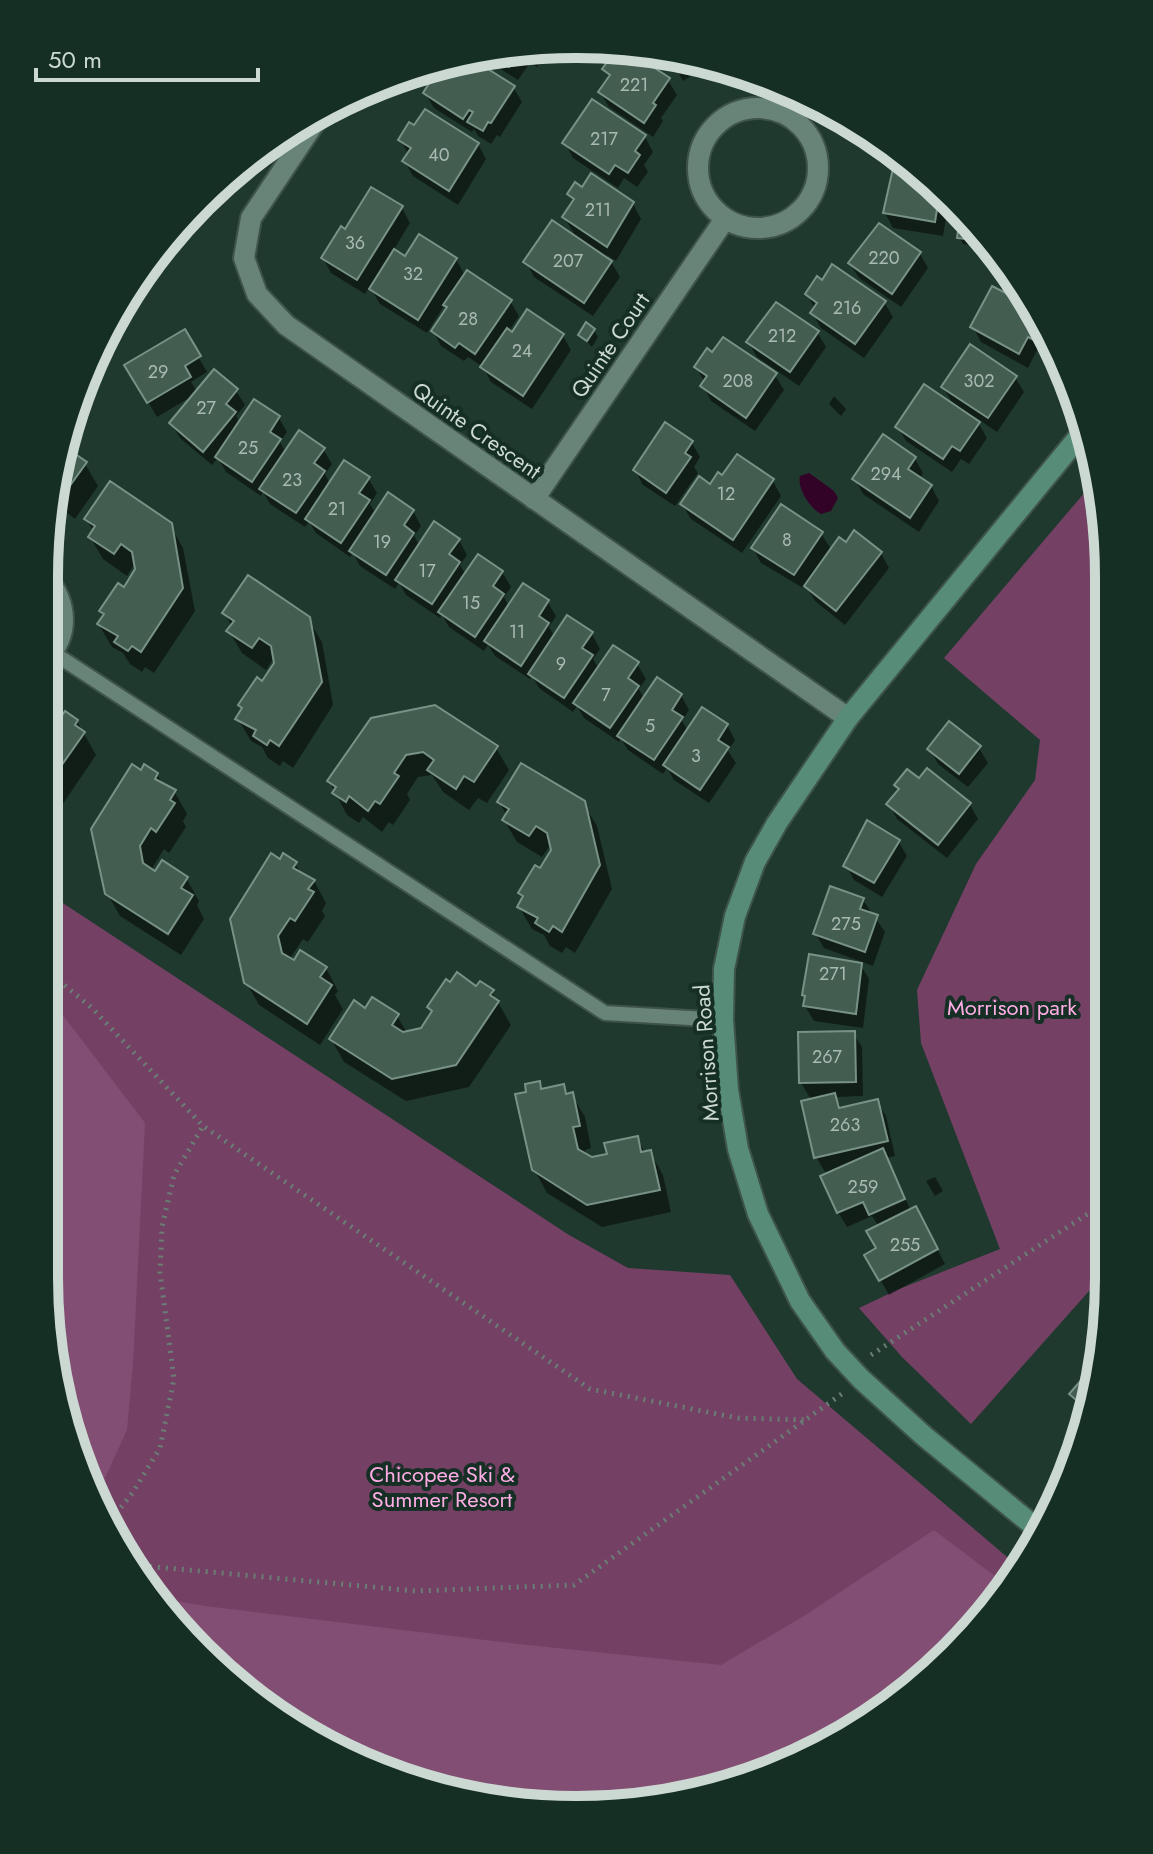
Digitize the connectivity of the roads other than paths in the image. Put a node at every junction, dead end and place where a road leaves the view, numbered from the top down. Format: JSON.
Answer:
{"nodes":[{"id":1,"x":308,"y":133,"type":"edge"},
{"id":2,"x":725,"y":219,"type":"junction"},
{"id":3,"x":1076,"y":440,"type":"edge"},
{"id":4,"x":534,"y":499,"type":"junction"},
{"id":5,"x":58,"y":589,"type":"edge"},
{"id":6,"x":58,"y":646,"type":"edge"},
{"id":7,"x":58,"y":661,"type":"edge"},
{"id":8,"x":848,"y":718,"type":"junction"},
{"id":9,"x":723,"y":1020,"type":"junction"},
{"id":10,"x":1032,"y":1525,"type":"edge"}],
"edges":[{"from":1,"to":4,"type":"street","name":"Quinte Crescent"},
{"from":2,"to":2,"type":"street"},
{"from":2,"to":4,"type":"street","name":"Quinte Court"},
{"from":3,"to":8,"type":"street","name":"Morrison Road"},
{"from":4,"to":8,"type":"street","name":"Quinte Crescent"},
{"from":5,"to":6,"type":"lane"},
{"from":7,"to":9,"type":"lane"},
{"from":8,"to":9,"type":"street","name":"Morrison Road"},
{"from":9,"to":10,"type":"street","name":"Morrison Road"}]}
